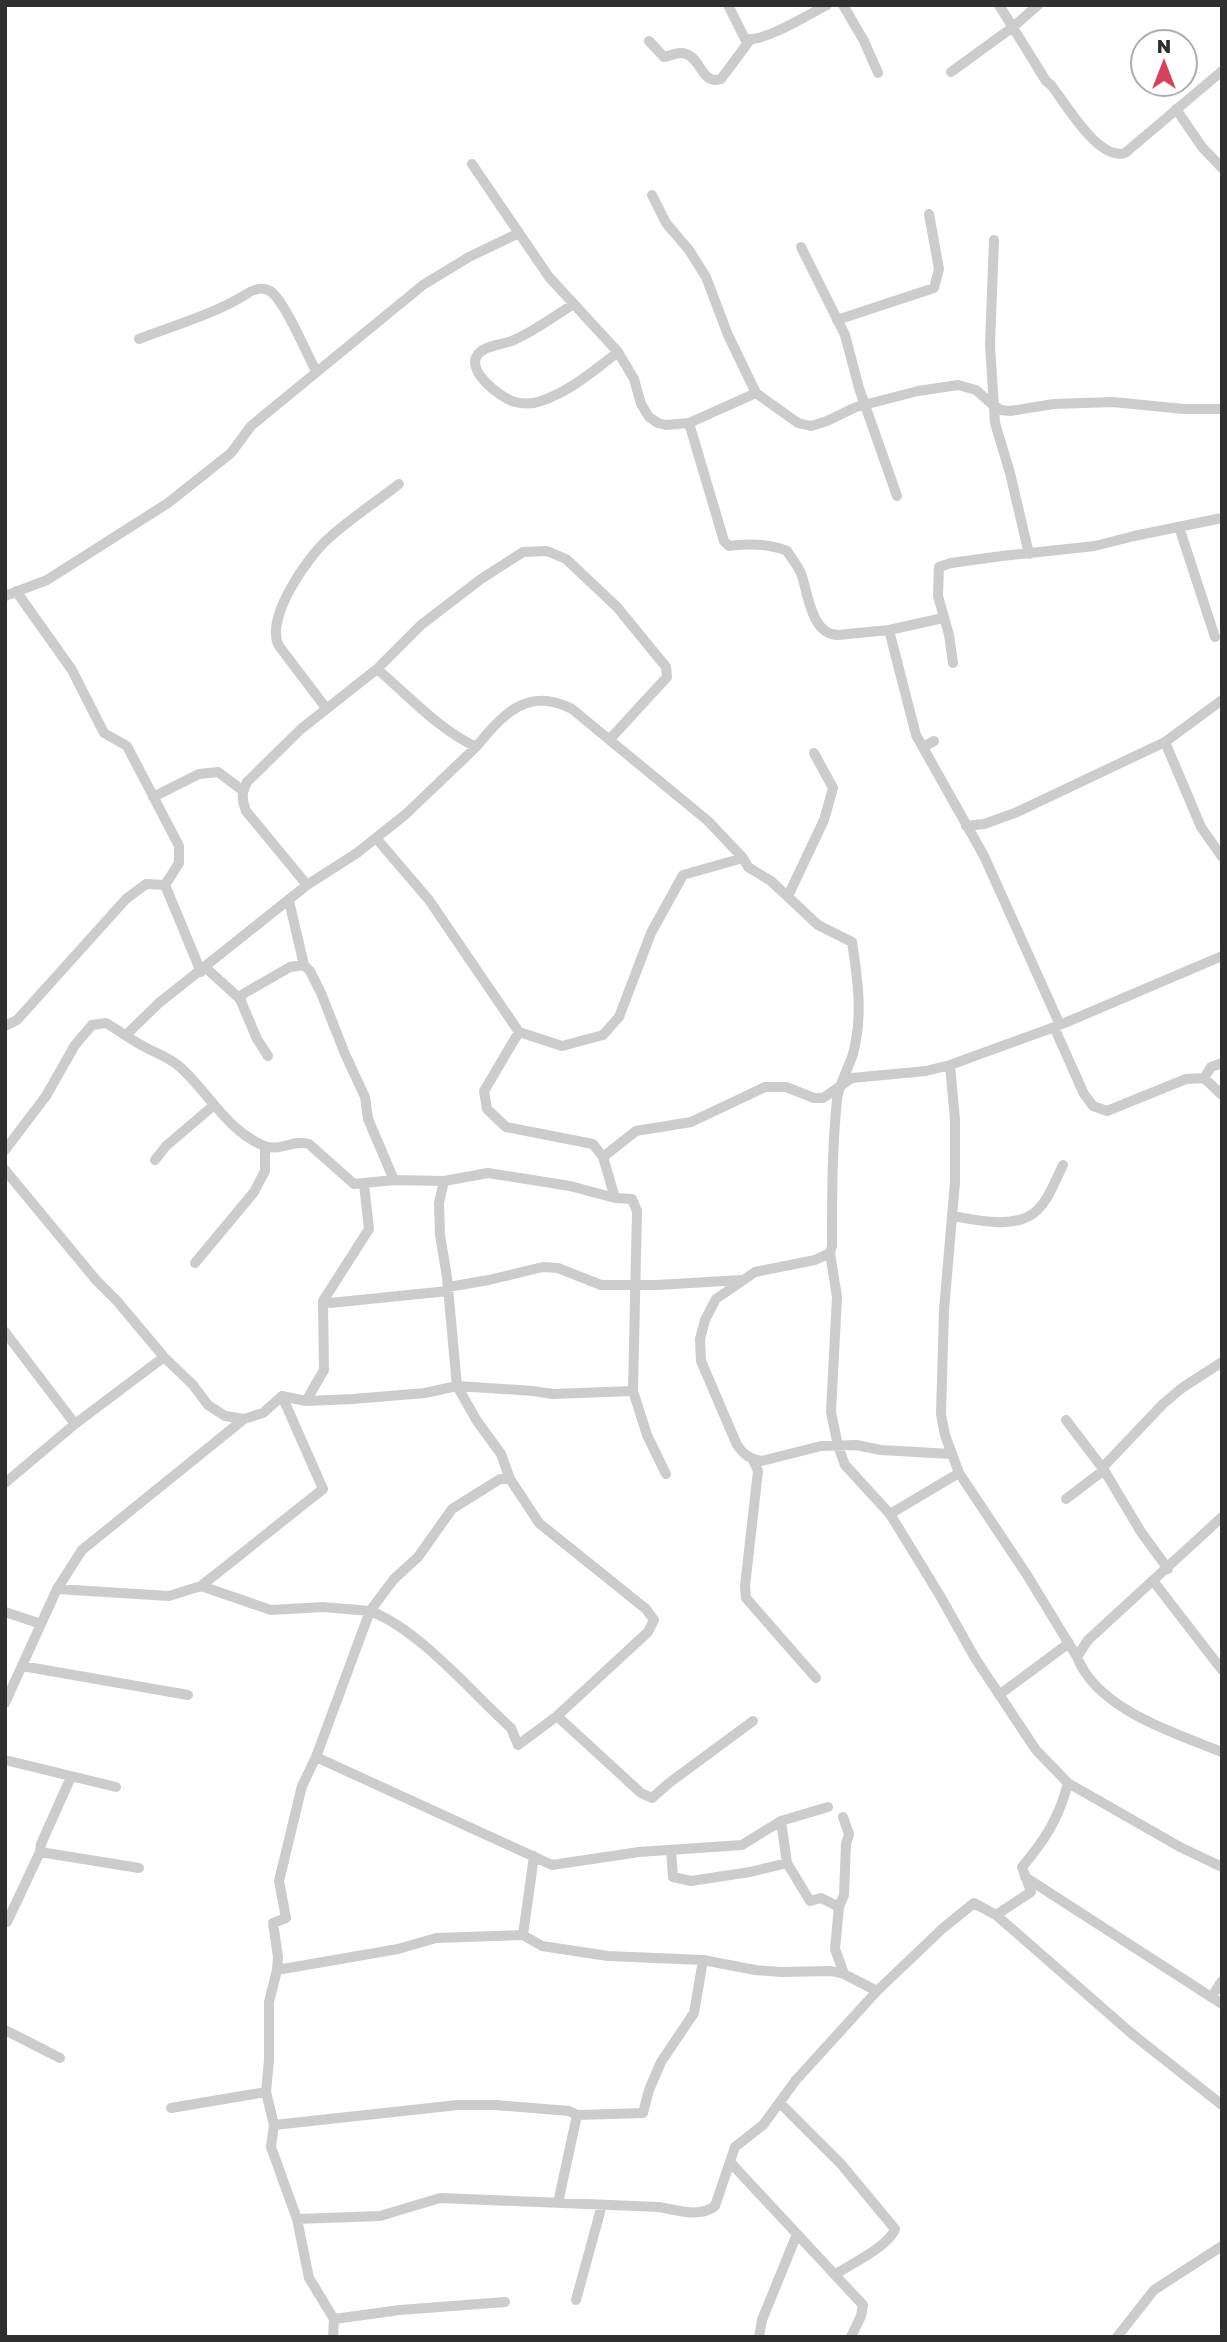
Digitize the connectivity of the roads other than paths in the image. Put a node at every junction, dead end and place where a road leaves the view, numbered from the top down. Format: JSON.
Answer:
{"nodes":[{"id":1,"x":728,"y":5,"type":"edge"},
{"id":2,"x":827,"y":5,"type":"edge"},
{"id":3,"x":843,"y":5,"type":"edge"},
{"id":4,"x":999,"y":5,"type":"edge"},
{"id":5,"x":1038,"y":5,"type":"edge"},
{"id":6,"x":1013,"y":27,"type":"junction"},
{"id":7,"x":750,"y":40,"type":"junction"},
{"id":8,"x":649,"y":41,"type":"dead end"},
{"id":9,"x":1222,"y":71,"type":"edge"},
{"id":10,"x":951,"y":72,"type":"dead end"},
{"id":11,"x":878,"y":73,"type":"dead end"},
{"id":12,"x":1175,"y":109,"type":"junction"},
{"id":13,"x":472,"y":164,"type":"dead end"},
{"id":14,"x":1222,"y":168,"type":"edge"},
{"id":15,"x":652,"y":195,"type":"dead end"},
{"id":16,"x":929,"y":214,"type":"dead end"},
{"id":17,"x":519,"y":233,"type":"junction"},
{"id":18,"x":994,"y":240,"type":"dead end"},
{"id":19,"x":801,"y":247,"type":"dead end"},
{"id":20,"x":574,"y":304,"type":"junction"},
{"id":21,"x":837,"y":320,"type":"junction"},
{"id":22,"x":139,"y":338,"type":"dead end"},
{"id":23,"x":618,"y":352,"type":"junction"},
{"id":24,"x":316,"y":372,"type":"junction"},
{"id":25,"x":757,"y":393,"type":"junction"},
{"id":26,"x":865,"y":405,"type":"junction"},
{"id":27,"x":993,"y":405,"type":"junction"},
{"id":28,"x":1222,"y":409,"type":"edge"},
{"id":29,"x":689,"y":423,"type":"junction"},
{"id":30,"x":399,"y":484,"type":"dead end"},
{"id":31,"x":897,"y":496,"type":"dead end"},
{"id":32,"x":1222,"y":518,"type":"edge"},
{"id":33,"x":1179,"y":527,"type":"junction"},
{"id":34,"x":1029,"y":554,"type":"junction"},
{"id":35,"x":16,"y":591,"type":"junction"},
{"id":36,"x":5,"y":596,"type":"edge"},
{"id":37,"x":943,"y":618,"type":"junction"},
{"id":38,"x":889,"y":630,"type":"junction"},
{"id":39,"x":1214,"y":638,"type":"dead end"},
{"id":40,"x":953,"y":663,"type":"dead end"},
{"id":41,"x":377,"y":669,"type":"junction"},
{"id":42,"x":1222,"y":701,"type":"edge"},
{"id":43,"x":326,"y":708,"type":"junction"},
{"id":44,"x":610,"y":739,"type":"junction"},
{"id":45,"x":934,"y":741,"type":"dead end"},
{"id":46,"x":1166,"y":742,"type":"junction"},
{"id":47,"x":477,"y":747,"type":"junction"},
{"id":48,"x":923,"y":747,"type":"junction"},
{"id":49,"x":814,"y":753,"type":"dead end"},
{"id":50,"x":243,"y":790,"type":"junction"},
{"id":51,"x":153,"y":797,"type":"junction"},
{"id":52,"x":966,"y":826,"type":"junction"},
{"id":53,"x":376,"y":838,"type":"junction"},
{"id":54,"x":1222,"y":857,"type":"edge"},
{"id":55,"x":743,"y":858,"type":"junction"},
{"id":56,"x":164,"y":885,"type":"junction"},
{"id":57,"x":307,"y":885,"type":"junction"},
{"id":58,"x":788,"y":897,"type":"junction"},
{"id":59,"x":289,"y":901,"type":"junction"},
{"id":60,"x":1222,"y":956,"type":"edge"},
{"id":61,"x":304,"y":965,"type":"junction"},
{"id":62,"x":203,"y":970,"type":"junction"},
{"id":63,"x":240,"y":999,"type":"junction"},
{"id":64,"x":5,"y":1026,"type":"edge"},
{"id":65,"x":1057,"y":1026,"type":"junction"},
{"id":66,"x":519,"y":1032,"type":"junction"},
{"id":67,"x":126,"y":1035,"type":"junction"},
{"id":68,"x":268,"y":1056,"type":"dead end"},
{"id":69,"x":1222,"y":1063,"type":"edge"},
{"id":70,"x":950,"y":1065,"type":"junction"},
{"id":71,"x":1204,"y":1079,"type":"junction"},
{"id":72,"x":839,"y":1086,"type":"junction"},
{"id":73,"x":1222,"y":1095,"type":"edge"},
{"id":74,"x":214,"y":1107,"type":"junction"},
{"id":75,"x":265,"y":1147,"type":"junction"},
{"id":76,"x":5,"y":1150,"type":"edge"},
{"id":77,"x":603,"y":1157,"type":"junction"},
{"id":78,"x":155,"y":1160,"type":"dead end"},
{"id":79,"x":1063,"y":1165,"type":"dead end"},
{"id":80,"x":5,"y":1170,"type":"edge"},
{"id":81,"x":394,"y":1180,"type":"junction"},
{"id":82,"x":444,"y":1181,"type":"junction"},
{"id":83,"x":365,"y":1184,"type":"junction"},
{"id":84,"x":615,"y":1198,"type":"junction"},
{"id":85,"x":951,"y":1216,"type":"junction"},
{"id":86,"x":830,"y":1253,"type":"junction"},
{"id":87,"x":195,"y":1263,"type":"dead end"},
{"id":88,"x":741,"y":1280,"type":"junction"},
{"id":89,"x":635,"y":1285,"type":"junction"},
{"id":90,"x":448,"y":1286,"type":"junction"},
{"id":91,"x":323,"y":1301,"type":"junction"},
{"id":92,"x":5,"y":1332,"type":"edge"},
{"id":93,"x":164,"y":1357,"type":"junction"},
{"id":94,"x":1222,"y":1362,"type":"edge"},
{"id":95,"x":457,"y":1386,"type":"junction"},
{"id":96,"x":633,"y":1391,"type":"junction"},
{"id":97,"x":282,"y":1396,"type":"junction"},
{"id":98,"x":306,"y":1401,"type":"junction"},
{"id":99,"x":244,"y":1419,"type":"junction"},
{"id":100,"x":1066,"y":1420,"type":"dead end"},
{"id":101,"x":75,"y":1424,"type":"junction"},
{"id":102,"x":838,"y":1446,"type":"junction"},
{"id":103,"x":951,"y":1454,"type":"junction"},
{"id":104,"x":753,"y":1460,"type":"junction"},
{"id":105,"x":1104,"y":1470,"type":"junction"},
{"id":106,"x":959,"y":1473,"type":"junction"},
{"id":107,"x":666,"y":1474,"type":"dead end"},
{"id":108,"x":510,"y":1479,"type":"junction"},
{"id":109,"x":5,"y":1483,"type":"edge"},
{"id":110,"x":1066,"y":1499,"type":"dead end"},
{"id":111,"x":890,"y":1514,"type":"junction"},
{"id":112,"x":1222,"y":1517,"type":"edge"},
{"id":113,"x":1168,"y":1569,"type":"junction"},
{"id":114,"x":1154,"y":1582,"type":"junction"},
{"id":115,"x":201,"y":1586,"type":"junction"},
{"id":116,"x":57,"y":1588,"type":"junction"},
{"id":117,"x":370,"y":1611,"type":"junction"},
{"id":118,"x":5,"y":1612,"type":"edge"},
{"id":119,"x":41,"y":1624,"type":"junction"},
{"id":120,"x":1069,"y":1643,"type":"junction"},
{"id":121,"x":1077,"y":1657,"type":"junction"},
{"id":122,"x":22,"y":1666,"type":"junction"},
{"id":123,"x":1222,"y":1670,"type":"edge"},
{"id":124,"x":816,"y":1678,"type":"dead end"},
{"id":125,"x":188,"y":1695,"type":"dead end"},
{"id":126,"x":999,"y":1695,"type":"junction"},
{"id":127,"x":5,"y":1703,"type":"edge"},
{"id":128,"x":557,"y":1716,"type":"junction"},
{"id":129,"x":753,"y":1721,"type":"dead end"},
{"id":130,"x":1222,"y":1752,"type":"edge"},
{"id":131,"x":316,"y":1758,"type":"junction"},
{"id":132,"x":5,"y":1760,"type":"edge"},
{"id":133,"x":71,"y":1777,"type":"junction"},
{"id":134,"x":1068,"y":1783,"type":"junction"},
{"id":135,"x":116,"y":1787,"type":"dead end"},
{"id":136,"x":828,"y":1807,"type":"dead end"},
{"id":137,"x":843,"y":1817,"type":"dead end"},
{"id":138,"x":781,"y":1821,"type":"junction"},
{"id":139,"x":671,"y":1850,"type":"junction"},
{"id":140,"x":40,"y":1852,"type":"junction"},
{"id":141,"x":534,"y":1856,"type":"junction"},
{"id":142,"x":787,"y":1863,"type":"junction"},
{"id":143,"x":1222,"y":1867,"type":"edge"},
{"id":144,"x":139,"y":1868,"type":"dead end"},
{"id":145,"x":1025,"y":1877,"type":"junction"},
{"id":146,"x":839,"y":1907,"type":"junction"},
{"id":147,"x":996,"y":1915,"type":"junction"},
{"id":148,"x":5,"y":1921,"type":"edge"},
{"id":149,"x":523,"y":1935,"type":"junction"},
{"id":150,"x":703,"y":1960,"type":"junction"},
{"id":151,"x":277,"y":1970,"type":"junction"},
{"id":152,"x":844,"y":1975,"type":"junction"},
{"id":153,"x":1222,"y":1981,"type":"edge"},
{"id":154,"x":877,"y":1991,"type":"junction"},
{"id":155,"x":1212,"y":1996,"type":"junction"},
{"id":156,"x":1222,"y":2004,"type":"edge"},
{"id":157,"x":5,"y":2029,"type":"edge"},
{"id":158,"x":60,"y":2058,"type":"dead end"},
{"id":159,"x":266,"y":2092,"type":"junction"},
{"id":160,"x":780,"y":2103,"type":"junction"},
{"id":161,"x":1222,"y":2105,"type":"edge"},
{"id":162,"x":171,"y":2108,"type":"dead end"},
{"id":163,"x":577,"y":2115,"type":"junction"},
{"id":164,"x":274,"y":2125,"type":"junction"},
{"id":165,"x":730,"y":2162,"type":"junction"},
{"id":166,"x":558,"y":2203,"type":"junction"},
{"id":167,"x":602,"y":2205,"type":"junction"},
{"id":168,"x":297,"y":2219,"type":"junction"},
{"id":169,"x":797,"y":2234,"type":"junction"},
{"id":170,"x":1222,"y":2246,"type":"edge"},
{"id":171,"x":836,"y":2274,"type":"junction"},
{"id":172,"x":576,"y":2300,"type":"dead end"},
{"id":173,"x":505,"y":2302,"type":"dead end"},
{"id":174,"x":334,"y":2319,"type":"junction"},
{"id":175,"x":333,"y":2337,"type":"edge"},
{"id":176,"x":759,"y":2337,"type":"edge"},
{"id":177,"x":851,"y":2337,"type":"edge"},
{"id":178,"x":1117,"y":2337,"type":"edge"}],
"edges":[{"from":1,"to":7,"type":"street"},
{"from":2,"to":7,"type":"street"},
{"from":3,"to":11,"type":"street"},
{"from":4,"to":6,"type":"street"},
{"from":5,"to":6,"type":"street"},
{"from":6,"to":10,"type":"street"},
{"from":6,"to":12,"type":"street"},
{"from":7,"to":8,"type":"street"},
{"from":9,"to":12,"type":"street"},
{"from":12,"to":14,"type":"street"},
{"from":13,"to":17,"type":"street"},
{"from":15,"to":25,"type":"street"},
{"from":16,"to":21,"type":"street"},
{"from":17,"to":20,"type":"street"},
{"from":17,"to":24,"type":"street"},
{"from":18,"to":27,"type":"street"},
{"from":19,"to":21,"type":"street"},
{"from":20,"to":23,"type":"street"},
{"from":20,"to":23,"type":"street"},
{"from":21,"to":26,"type":"street"},
{"from":22,"to":24,"type":"street"},
{"from":23,"to":29,"type":"street"},
{"from":24,"to":35,"type":"street"},
{"from":25,"to":26,"type":"street"},
{"from":25,"to":29,"type":"street"},
{"from":26,"to":27,"type":"street"},
{"from":26,"to":31,"type":"street"},
{"from":27,"to":28,"type":"street"},
{"from":27,"to":34,"type":"street"},
{"from":29,"to":38,"type":"street"},
{"from":30,"to":43,"type":"street"},
{"from":32,"to":33,"type":"street"},
{"from":33,"to":34,"type":"street"},
{"from":33,"to":39,"type":"street"},
{"from":34,"to":37,"type":"street"},
{"from":35,"to":36,"type":"street"},
{"from":35,"to":51,"type":"street"},
{"from":37,"to":38,"type":"street"},
{"from":37,"to":40,"type":"street"},
{"from":38,"to":48,"type":"street"},
{"from":41,"to":43,"type":"street"},
{"from":41,"to":44,"type":"street"},
{"from":41,"to":47,"type":"street"},
{"from":42,"to":46,"type":"street"},
{"from":43,"to":50,"type":"street"},
{"from":44,"to":47,"type":"street"},
{"from":44,"to":55,"type":"street"},
{"from":45,"to":48,"type":"street"},
{"from":46,"to":52,"type":"street"},
{"from":46,"to":54,"type":"street"},
{"from":47,"to":53,"type":"street"},
{"from":48,"to":52,"type":"street"},
{"from":49,"to":58,"type":"street"},
{"from":50,"to":51,"type":"street"},
{"from":50,"to":57,"type":"street"},
{"from":51,"to":56,"type":"street"},
{"from":52,"to":65,"type":"street"},
{"from":53,"to":57,"type":"street"},
{"from":53,"to":66,"type":"street"},
{"from":55,"to":58,"type":"street"},
{"from":55,"to":66,"type":"street"},
{"from":56,"to":62,"type":"street"},
{"from":56,"to":64,"type":"street"},
{"from":57,"to":59,"type":"street"},
{"from":58,"to":72,"type":"street"},
{"from":59,"to":61,"type":"street"},
{"from":59,"to":62,"type":"street"},
{"from":60,"to":65,"type":"street"},
{"from":61,"to":63,"type":"street"},
{"from":61,"to":81,"type":"street"},
{"from":62,"to":63,"type":"street"},
{"from":62,"to":67,"type":"street"},
{"from":63,"to":68,"type":"street"},
{"from":65,"to":70,"type":"street"},
{"from":65,"to":71,"type":"street"},
{"from":66,"to":77,"type":"street"},
{"from":67,"to":74,"type":"street"},
{"from":67,"to":76,"type":"street"},
{"from":69,"to":71,"type":"street"},
{"from":70,"to":72,"type":"street"},
{"from":70,"to":85,"type":"street"},
{"from":71,"to":73,"type":"street"},
{"from":72,"to":77,"type":"street"},
{"from":72,"to":86,"type":"street"},
{"from":74,"to":75,"type":"street"},
{"from":74,"to":78,"type":"street"},
{"from":75,"to":83,"type":"street"},
{"from":75,"to":87,"type":"street"},
{"from":77,"to":84,"type":"street"},
{"from":79,"to":85,"type":"street"},
{"from":80,"to":93,"type":"street"},
{"from":81,"to":82,"type":"street"},
{"from":81,"to":83,"type":"street"},
{"from":82,"to":84,"type":"street"},
{"from":82,"to":90,"type":"street"},
{"from":83,"to":91,"type":"street"},
{"from":84,"to":89,"type":"street"},
{"from":85,"to":103,"type":"street"},
{"from":86,"to":88,"type":"street"},
{"from":86,"to":102,"type":"street"},
{"from":88,"to":89,"type":"street"},
{"from":88,"to":104,"type":"street"},
{"from":89,"to":90,"type":"street"},
{"from":89,"to":96,"type":"street"},
{"from":90,"to":91,"type":"street"},
{"from":90,"to":95,"type":"street"},
{"from":91,"to":98,"type":"street"},
{"from":92,"to":101,"type":"street"},
{"from":93,"to":99,"type":"street"},
{"from":93,"to":101,"type":"street"},
{"from":94,"to":105,"type":"street"},
{"from":95,"to":96,"type":"street"},
{"from":95,"to":98,"type":"street"},
{"from":95,"to":108,"type":"street"},
{"from":96,"to":107,"type":"street"},
{"from":97,"to":98,"type":"street"},
{"from":97,"to":99,"type":"street"},
{"from":97,"to":115,"type":"street"},
{"from":99,"to":116,"type":"street"},
{"from":100,"to":105,"type":"street"},
{"from":101,"to":109,"type":"street"},
{"from":102,"to":103,"type":"street"},
{"from":102,"to":104,"type":"street"},
{"from":102,"to":111,"type":"street"},
{"from":103,"to":106,"type":"street"},
{"from":104,"to":124,"type":"street"},
{"from":105,"to":110,"type":"street"},
{"from":105,"to":113,"type":"street"},
{"from":106,"to":111,"type":"street"},
{"from":106,"to":120,"type":"street"},
{"from":108,"to":117,"type":"street"},
{"from":108,"to":128,"type":"street"},
{"from":111,"to":126,"type":"street"},
{"from":112,"to":113,"type":"street"},
{"from":113,"to":114,"type":"street"},
{"from":114,"to":121,"type":"street"},
{"from":114,"to":123,"type":"street"},
{"from":115,"to":116,"type":"street"},
{"from":115,"to":117,"type":"street"},
{"from":116,"to":119,"type":"street"},
{"from":117,"to":128,"type":"street"},
{"from":117,"to":131,"type":"street"},
{"from":118,"to":119,"type":"street"},
{"from":119,"to":122,"type":"street"},
{"from":120,"to":121,"type":"street"},
{"from":120,"to":126,"type":"street"},
{"from":121,"to":130,"type":"street"},
{"from":122,"to":125,"type":"street"},
{"from":122,"to":127,"type":"street"},
{"from":126,"to":134,"type":"street"},
{"from":128,"to":129,"type":"street"},
{"from":131,"to":141,"type":"street"},
{"from":131,"to":151,"type":"street"},
{"from":132,"to":133,"type":"street"},
{"from":133,"to":135,"type":"street"},
{"from":133,"to":140,"type":"street"},
{"from":134,"to":143,"type":"street"},
{"from":134,"to":145,"type":"street"},
{"from":136,"to":138,"type":"street"},
{"from":137,"to":146,"type":"street"},
{"from":138,"to":139,"type":"street"},
{"from":138,"to":142,"type":"street"},
{"from":139,"to":141,"type":"street"},
{"from":139,"to":142,"type":"street"},
{"from":140,"to":144,"type":"street"},
{"from":140,"to":148,"type":"street"},
{"from":141,"to":149,"type":"street"},
{"from":142,"to":146,"type":"street"},
{"from":145,"to":147,"type":"street"},
{"from":145,"to":155,"type":"street"},
{"from":146,"to":152,"type":"street"},
{"from":147,"to":154,"type":"street"},
{"from":147,"to":161,"type":"street"},
{"from":149,"to":150,"type":"street"},
{"from":149,"to":151,"type":"street"},
{"from":150,"to":152,"type":"street"},
{"from":150,"to":163,"type":"street"},
{"from":151,"to":159,"type":"street"},
{"from":152,"to":154,"type":"street"},
{"from":153,"to":155,"type":"street"},
{"from":154,"to":160,"type":"street"},
{"from":155,"to":156,"type":"street"},
{"from":157,"to":158,"type":"street"},
{"from":159,"to":162,"type":"street"},
{"from":159,"to":164,"type":"street"},
{"from":160,"to":165,"type":"street"},
{"from":160,"to":171,"type":"street"},
{"from":163,"to":164,"type":"street"},
{"from":163,"to":166,"type":"street"},
{"from":164,"to":168,"type":"street"},
{"from":165,"to":167,"type":"street"},
{"from":165,"to":169,"type":"street"},
{"from":166,"to":167,"type":"street"},
{"from":166,"to":168,"type":"street"},
{"from":167,"to":172,"type":"street"},
{"from":168,"to":174,"type":"street"},
{"from":169,"to":171,"type":"street"},
{"from":169,"to":176,"type":"street"},
{"from":170,"to":178,"type":"street"},
{"from":171,"to":177,"type":"street"},
{"from":173,"to":174,"type":"street"},
{"from":174,"to":175,"type":"street"}]}
